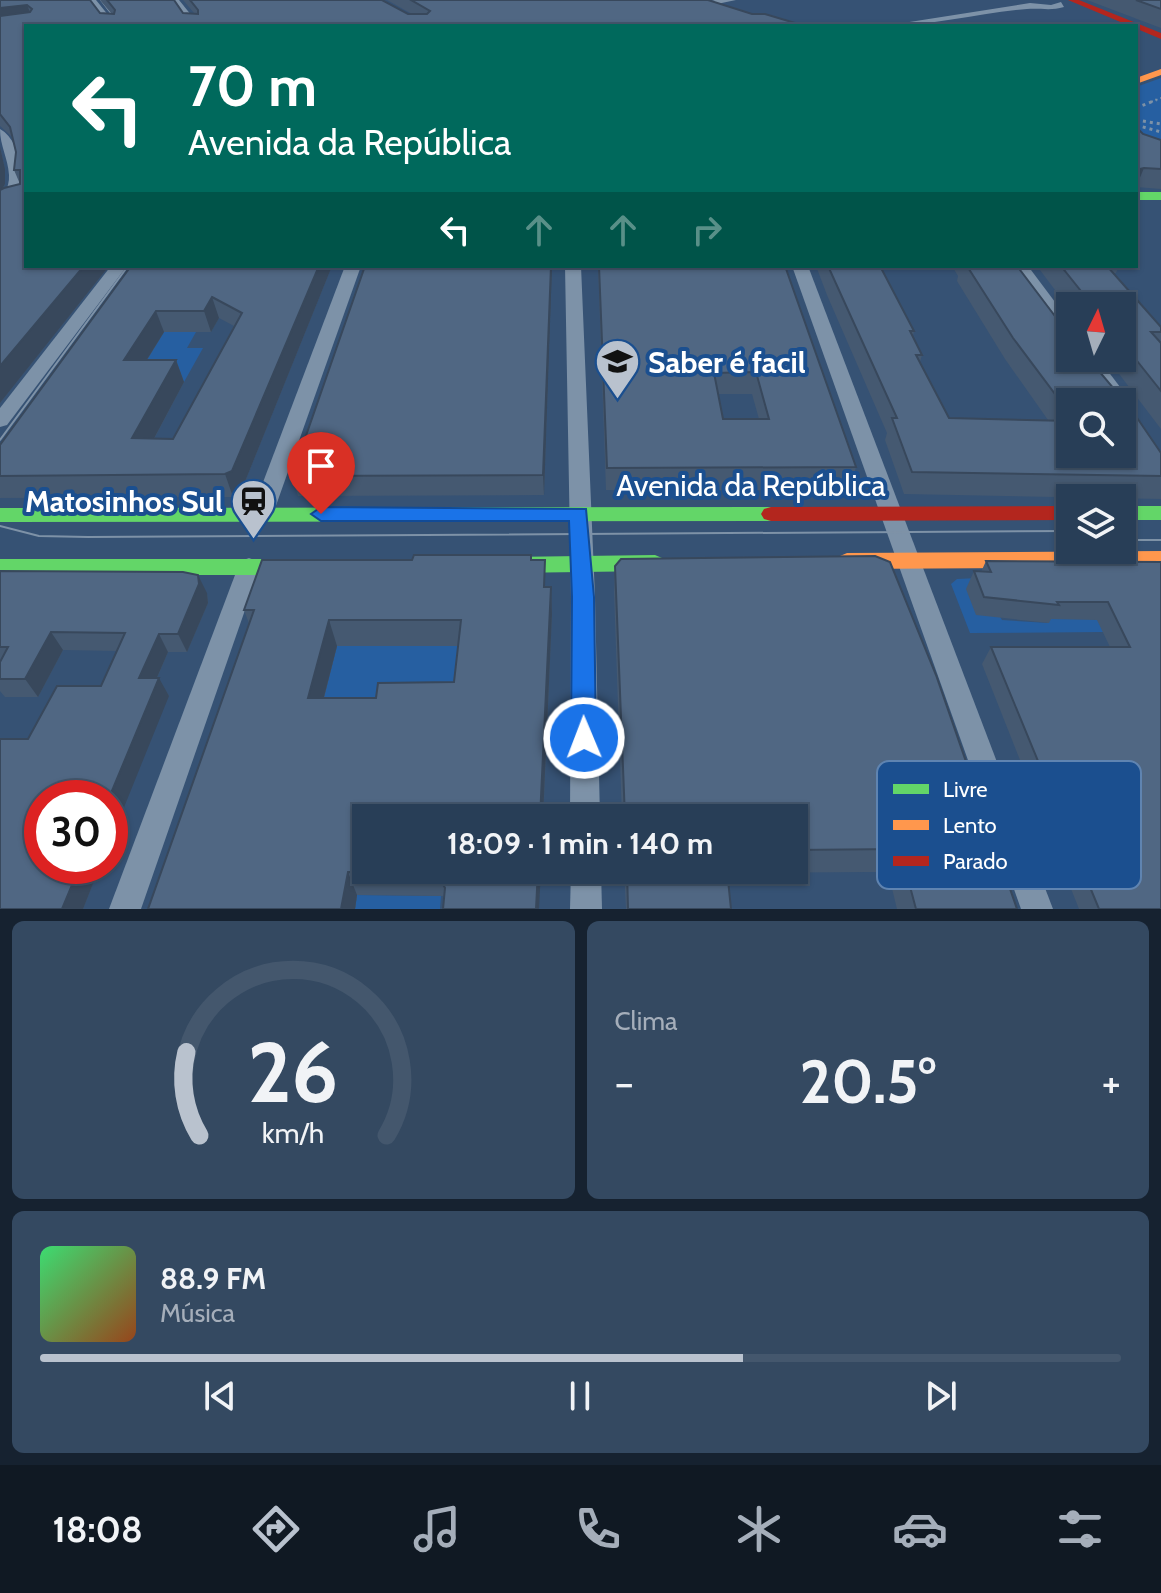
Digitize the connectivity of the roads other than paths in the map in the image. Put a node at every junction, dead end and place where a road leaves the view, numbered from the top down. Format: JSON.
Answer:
{"nodes":[{"id":1,"x":91,"y":0,"type":"edge"},
{"id":2,"x":175,"y":0,"type":"edge"},
{"id":3,"x":732,"y":0,"type":"edge"},
{"id":4,"x":1007,"y":0,"type":"edge"},
{"id":5,"x":1051,"y":1,"type":"edge"},
{"id":6,"x":113,"y":7,"type":"edge"},
{"id":7,"x":99,"y":9,"type":"junction"},
{"id":8,"x":719,"y":14,"type":"edge"},
{"id":9,"x":119,"y":17,"type":"edge"},
{"id":10,"x":110,"y":24,"type":"edge"},
{"id":11,"x":124,"y":24,"type":"edge"},
{"id":12,"x":193,"y":24,"type":"edge"},
{"id":13,"x":902,"y":24,"type":"edge"},
{"id":14,"x":1105,"y":24,"type":"edge"},
{"id":15,"x":1123,"y":24,"type":"edge"},
{"id":16,"x":1138,"y":29,"type":"edge"},
{"id":17,"x":1161,"y":36,"type":"edge"},
{"id":18,"x":1138,"y":38,"type":"edge"},
{"id":19,"x":1161,"y":48,"type":"edge"},
{"id":20,"x":1161,"y":72,"type":"edge"},
{"id":21,"x":1138,"y":80,"type":"edge"},
{"id":22,"x":0,"y":133,"type":"edge"},
{"id":23,"x":5,"y":158,"type":"edge"},
{"id":24,"x":1138,"y":196,"type":"edge"},
{"id":25,"x":1161,"y":196,"type":"edge"},
{"id":26,"x":9,"y":201,"type":"edge"},
{"id":27,"x":117,"y":268,"type":"edge"},
{"id":28,"x":352,"y":268,"type":"edge"},
{"id":29,"x":573,"y":268,"type":"edge"},
{"id":30,"x":801,"y":268,"type":"edge"},
{"id":31,"x":1021,"y":268,"type":"edge"},
{"id":32,"x":1056,"y":314,"type":"edge"},
{"id":33,"x":0,"y":421,"type":"edge"},
{"id":34,"x":890,"y":513,"type":"junction"},
{"id":35,"x":1056,"y":513,"type":"edge"},
{"id":36,"x":1136,"y":513,"type":"edge"},
{"id":37,"x":1161,"y":513,"type":"edge"},
{"id":38,"x":262,"y":514,"type":"junction"},
{"id":39,"x":579,"y":514,"type":"junction"},
{"id":40,"x":0,"y":515,"type":"edge"},
{"id":41,"x":1161,"y":559,"type":"edge"},
{"id":42,"x":907,"y":560,"type":"junction"},
{"id":43,"x":825,"y":561,"type":"edge"},
{"id":44,"x":669,"y":563,"type":"edge"},
{"id":45,"x":581,"y":564,"type":"junction"},
{"id":46,"x":491,"y":565,"type":"edge"},
{"id":47,"x":0,"y":567,"type":"edge"},
{"id":48,"x":249,"y":567,"type":"junction"},
{"id":49,"x":325,"y":567,"type":"edge"},
{"id":50,"x":982,"y":761,"type":"edge"},
{"id":51,"x":585,"y":804,"type":"edge"},
{"id":52,"x":586,"y":884,"type":"edge"},
{"id":53,"x":1030,"y":889,"type":"edge"},
{"id":54,"x":125,"y":909,"type":"edge"},
{"id":55,"x":586,"y":909,"type":"edge"},
{"id":56,"x":1037,"y":909,"type":"edge"}],
"edges":[{"from":1,"to":7,"type":"street"},
{"from":2,"to":12,"type":"street"},
{"from":3,"to":8,"type":"street"},
{"from":4,"to":5,"type":"street"},
{"from":5,"to":13,"type":"street"},
{"from":5,"to":14,"type":"main road"},
{"from":5,"to":15,"type":"main road"},
{"from":6,"to":7,"type":"street"},
{"from":7,"to":10,"type":"street"},
{"from":9,"to":11,"type":"street"},
{"from":16,"to":17,"type":"main road"},
{"from":18,"to":19,"type":"main road"},
{"from":20,"to":21,"type":"main road"},
{"from":22,"to":23,"type":"street"},
{"from":23,"to":26,"type":"street"},
{"from":24,"to":25,"type":"main road"},
{"from":27,"to":33,"type":"street"},
{"from":28,"to":38,"type":"street"},
{"from":29,"to":39,"type":"street"},
{"from":30,"to":34,"type":"street"},
{"from":31,"to":32,"type":"street"},
{"from":34,"to":35,"type":"main road","name":"Avenida da República"},
{"from":34,"to":39,"type":"main road","name":"Avenida da República"},
{"from":34,"to":42,"type":"street"},
{"from":36,"to":37,"type":"main road"},
{"from":38,"to":39,"type":"main road","name":"Avenida da República"},
{"from":38,"to":40,"type":"main road","name":"Avenida da República"},
{"from":39,"to":45,"type":"street"},
{"from":41,"to":42,"type":"main road"},
{"from":42,"to":43,"type":"main road"},
{"from":42,"to":50,"type":"street"},
{"from":44,"to":45,"type":"main road"},
{"from":45,"to":46,"type":"main road"},
{"from":45,"to":51,"type":"street"},
{"from":47,"to":48,"type":"main road"},
{"from":48,"to":49,"type":"main road"},
{"from":48,"to":54,"type":"street"},
{"from":52,"to":55,"type":"street"},
{"from":53,"to":56,"type":"street"}]}
